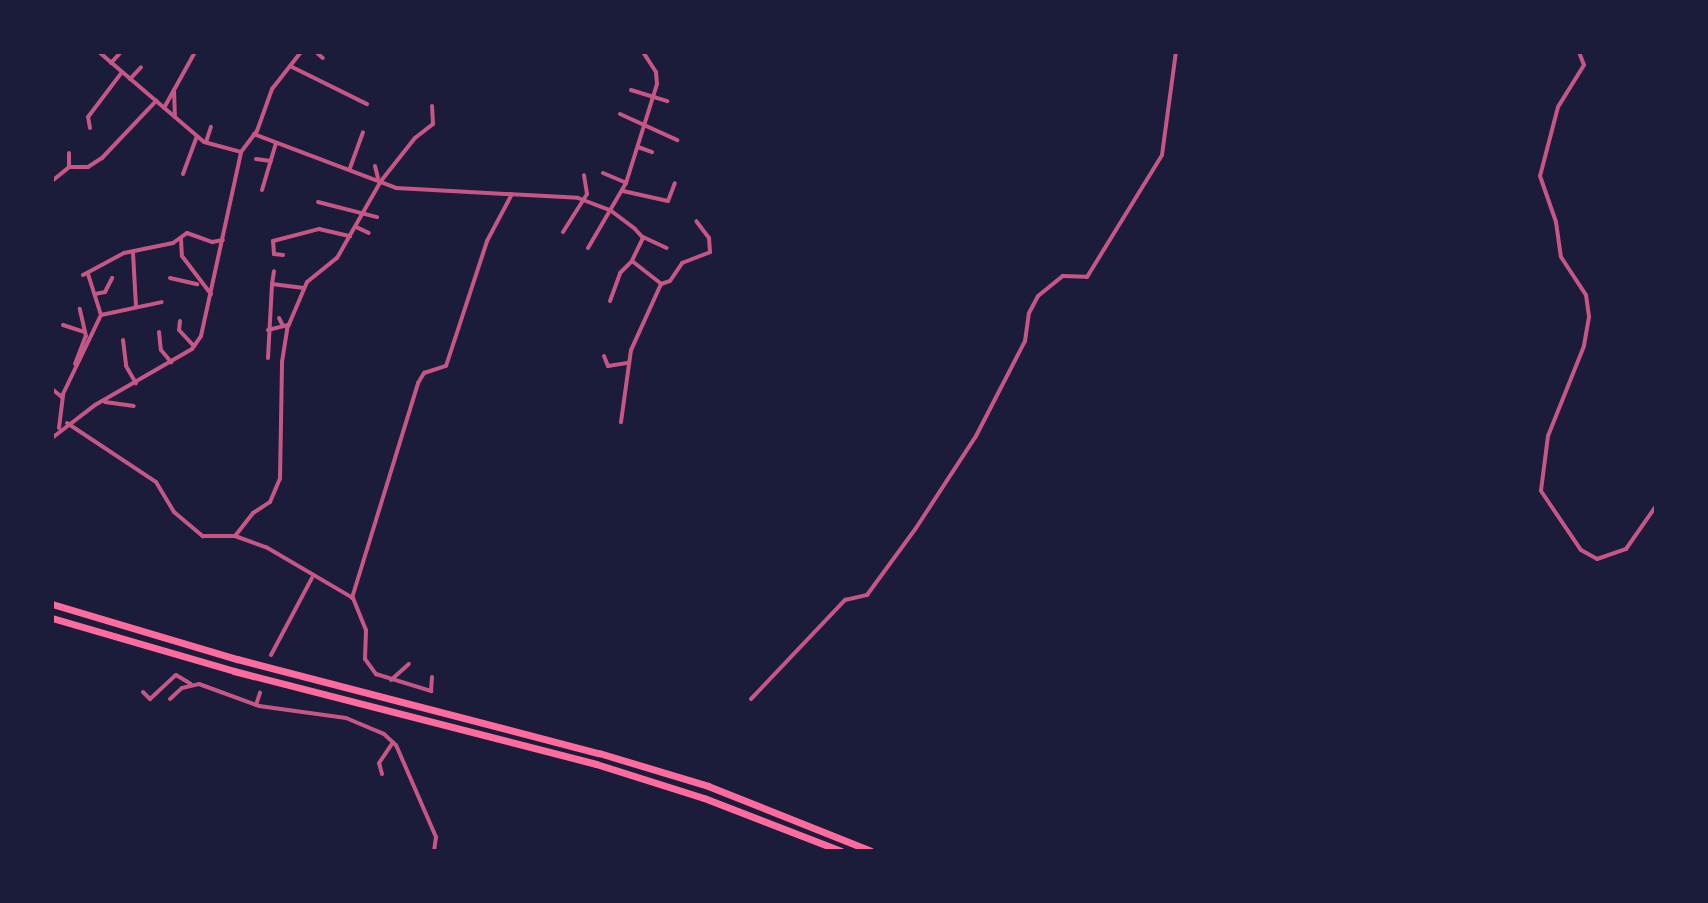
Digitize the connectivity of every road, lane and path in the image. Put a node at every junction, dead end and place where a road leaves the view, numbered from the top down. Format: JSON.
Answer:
{"nodes":[{"id":1,"x":99,"y":52,"type":"edge"},
{"id":2,"x":121,"y":52,"type":"edge"},
{"id":3,"x":195,"y":52,"type":"edge"},
{"id":4,"x":301,"y":52,"type":"edge"},
{"id":5,"x":316,"y":52,"type":"edge"},
{"id":6,"x":643,"y":52,"type":"edge"},
{"id":7,"x":1176,"y":52,"type":"edge"},
{"id":8,"x":1579,"y":52,"type":"edge"},
{"id":9,"x":323,"y":58,"type":"dead end"},
{"id":10,"x":111,"y":63,"type":"junction"},
{"id":11,"x":290,"y":66,"type":"junction"},
{"id":12,"x":141,"y":67,"type":"dead end"},
{"id":13,"x":122,"y":72,"type":"junction"},
{"id":14,"x":130,"y":79,"type":"junction"},
{"id":15,"x":174,"y":87,"type":"junction"},
{"id":16,"x":631,"y":90,"type":"dead end"},
{"id":17,"x":653,"y":96,"type":"junction"},
{"id":18,"x":156,"y":101,"type":"junction"},
{"id":19,"x":667,"y":101,"type":"dead end"},
{"id":20,"x":367,"y":104,"type":"dead end"},
{"id":21,"x":432,"y":106,"type":"dead end"},
{"id":22,"x":164,"y":109,"type":"junction"},
{"id":23,"x":620,"y":114,"type":"dead end"},
{"id":24,"x":175,"y":118,"type":"junction"},
{"id":25,"x":646,"y":123,"type":"junction"},
{"id":26,"x":211,"y":127,"type":"dead end"},
{"id":27,"x":90,"y":128,"type":"dead end"},
{"id":28,"x":363,"y":132,"type":"dead end"},
{"id":29,"x":254,"y":134,"type":"junction"},
{"id":30,"x":197,"y":136,"type":"junction"},
{"id":31,"x":677,"y":140,"type":"dead end"},
{"id":32,"x":206,"y":142,"type":"junction"},
{"id":33,"x":276,"y":143,"type":"junction"},
{"id":34,"x":638,"y":147,"type":"junction"},
{"id":35,"x":241,"y":152,"type":"junction"},
{"id":36,"x":652,"y":152,"type":"dead end"},
{"id":37,"x":69,"y":153,"type":"dead end"},
{"id":38,"x":256,"y":159,"type":"dead end"},
{"id":39,"x":271,"y":161,"type":"junction"},
{"id":40,"x":375,"y":166,"type":"dead end"},
{"id":41,"x":69,"y":167,"type":"junction"},
{"id":42,"x":350,"y":168,"type":"junction"},
{"id":43,"x":603,"y":173,"type":"dead end"},
{"id":44,"x":183,"y":174,"type":"dead end"},
{"id":45,"x":584,"y":175,"type":"dead end"},
{"id":46,"x":52,"y":181,"type":"edge"},
{"id":47,"x":379,"y":181,"type":"junction"},
{"id":48,"x":626,"y":183,"type":"junction"},
{"id":49,"x":675,"y":183,"type":"dead end"},
{"id":50,"x":262,"y":190,"type":"dead end"},
{"id":51,"x":623,"y":191,"type":"junction"},
{"id":52,"x":512,"y":194,"type":"junction"},
{"id":53,"x":584,"y":199,"type":"junction"},
{"id":54,"x":318,"y":202,"type":"dead end"},
{"id":55,"x":612,"y":211,"type":"junction"},
{"id":56,"x":366,"y":212,"type":"junction"},
{"id":57,"x":377,"y":217,"type":"dead end"},
{"id":58,"x":696,"y":221,"type":"dead end"},
{"id":59,"x":356,"y":227,"type":"junction"},
{"id":60,"x":563,"y":232,"type":"dead end"},
{"id":61,"x":369,"y":233,"type":"dead end"},
{"id":62,"x":350,"y":236,"type":"junction"},
{"id":63,"x":643,"y":237,"type":"junction"},
{"id":64,"x":181,"y":239,"type":"junction"},
{"id":65,"x":223,"y":240,"type":"junction"},
{"id":66,"x":588,"y":248,"type":"dead end"},
{"id":67,"x":667,"y":248,"type":"dead end"},
{"id":68,"x":133,"y":253,"type":"junction"},
{"id":69,"x":283,"y":255,"type":"dead end"},
{"id":70,"x":632,"y":261,"type":"junction"},
{"id":71,"x":274,"y":271,"type":"dead end"},
{"id":72,"x":112,"y":278,"type":"dead end"},
{"id":73,"x":170,"y":278,"type":"dead end"},
{"id":74,"x":200,"y":284,"type":"junction"},
{"id":75,"x":272,"y":284,"type":"junction"},
{"id":76,"x":661,"y":284,"type":"junction"},
{"id":77,"x":304,"y":288,"type":"junction"},
{"id":78,"x":95,"y":294,"type":"junction"},
{"id":79,"x":211,"y":294,"type":"junction"},
{"id":80,"x":610,"y":301,"type":"dead end"},
{"id":81,"x":162,"y":302,"type":"dead end"},
{"id":82,"x":136,"y":306,"type":"junction"},
{"id":83,"x":80,"y":309,"type":"dead end"},
{"id":84,"x":101,"y":315,"type":"junction"},
{"id":85,"x":279,"y":318,"type":"dead end"},
{"id":86,"x":180,"y":321,"type":"dead end"},
{"id":87,"x":63,"y":325,"type":"dead end"},
{"id":88,"x":286,"y":326,"type":"junction"},
{"id":89,"x":268,"y":330,"type":"junction"},
{"id":90,"x":85,"y":332,"type":"junction"},
{"id":91,"x":159,"y":332,"type":"dead end"},
{"id":92,"x":123,"y":340,"type":"dead end"},
{"id":93,"x":194,"y":346,"type":"junction"},
{"id":94,"x":604,"y":356,"type":"dead end"},
{"id":95,"x":268,"y":358,"type":"dead end"},
{"id":96,"x":171,"y":362,"type":"junction"},
{"id":97,"x":628,"y":363,"type":"junction"},
{"id":98,"x":74,"y":367,"type":"junction"},
{"id":99,"x":136,"y":383,"type":"junction"},
{"id":100,"x":52,"y":389,"type":"edge"},
{"id":101,"x":62,"y":397,"type":"junction"},
{"id":102,"x":103,"y":401,"type":"junction"},
{"id":103,"x":134,"y":406,"type":"dead end"},
{"id":104,"x":621,"y":422,"type":"dead end"},
{"id":105,"x":67,"y":423,"type":"junction"},
{"id":106,"x":59,"y":428,"type":"junction"},
{"id":107,"x":53,"y":435,"type":"edge"},
{"id":108,"x":1656,"y":506,"type":"edge"},
{"id":109,"x":235,"y":536,"type":"junction"},
{"id":110,"x":312,"y":578,"type":"junction"},
{"id":111,"x":352,"y":598,"type":"junction"},
{"id":112,"x":52,"y":604,"type":"edge"},
{"id":113,"x":52,"y":618,"type":"edge"},
{"id":114,"x":271,"y":655,"type":"dead end"},
{"id":115,"x":409,"y":664,"type":"dead end"},
{"id":116,"x":432,"y":677,"type":"dead end"},
{"id":117,"x":184,"y":679,"type":"junction"},
{"id":118,"x":391,"y":680,"type":"junction"},
{"id":119,"x":191,"y":684,"type":"junction"},
{"id":120,"x":179,"y":689,"type":"junction"},
{"id":121,"x":143,"y":692,"type":"dead end"},
{"id":122,"x":260,"y":693,"type":"dead end"},
{"id":123,"x":170,"y":699,"type":"dead end"},
{"id":124,"x":751,"y":699,"type":"dead end"},
{"id":125,"x":256,"y":705,"type":"junction"},
{"id":126,"x":393,"y":742,"type":"junction"},
{"id":127,"x":382,"y":774,"type":"dead end"},
{"id":128,"x":434,"y":851,"type":"edge"},
{"id":129,"x":841,"y":851,"type":"edge"},
{"id":130,"x":871,"y":851,"type":"edge"}],
"edges":[{"from":1,"to":10,"type":"street"},
{"from":2,"to":10,"type":"street"},
{"from":3,"to":15,"type":"street"},
{"from":4,"to":11,"type":"street"},
{"from":5,"to":9,"type":"street"},
{"from":6,"to":17,"type":"street"},
{"from":7,"to":124,"type":"street"},
{"from":8,"to":108,"type":"street"},
{"from":10,"to":13,"type":"street"},
{"from":11,"to":20,"type":"street"},
{"from":11,"to":29,"type":"street"},
{"from":12,"to":14,"type":"street"},
{"from":13,"to":14,"type":"street"},
{"from":13,"to":27,"type":"street"},
{"from":14,"to":18,"type":"street"},
{"from":15,"to":22,"type":"street"},
{"from":15,"to":24,"type":"street"},
{"from":16,"to":17,"type":"street"},
{"from":17,"to":19,"type":"street"},
{"from":17,"to":25,"type":"street"},
{"from":18,"to":22,"type":"street"},
{"from":18,"to":41,"type":"street"},
{"from":21,"to":47,"type":"street"},
{"from":22,"to":24,"type":"street"},
{"from":23,"to":25,"type":"street"},
{"from":24,"to":30,"type":"street"},
{"from":25,"to":31,"type":"street"},
{"from":25,"to":34,"type":"street"},
{"from":26,"to":32,"type":"street"},
{"from":28,"to":42,"type":"street"},
{"from":29,"to":33,"type":"street"},
{"from":29,"to":35,"type":"street"},
{"from":30,"to":32,"type":"street"},
{"from":30,"to":44,"type":"street"},
{"from":32,"to":35,"type":"street"},
{"from":33,"to":39,"type":"street"},
{"from":33,"to":42,"type":"street"},
{"from":34,"to":36,"type":"street"},
{"from":34,"to":48,"type":"street"},
{"from":35,"to":65,"type":"street"},
{"from":37,"to":41,"type":"street"},
{"from":38,"to":39,"type":"street"},
{"from":39,"to":50,"type":"street"},
{"from":40,"to":47,"type":"street"},
{"from":41,"to":46,"type":"street"},
{"from":42,"to":47,"type":"street"},
{"from":43,"to":48,"type":"street"},
{"from":45,"to":53,"type":"street"},
{"from":47,"to":52,"type":"street"},
{"from":47,"to":56,"type":"street"},
{"from":48,"to":51,"type":"street"},
{"from":49,"to":51,"type":"street"},
{"from":51,"to":55,"type":"street"},
{"from":52,"to":53,"type":"street"},
{"from":52,"to":111,"type":"street"},
{"from":53,"to":55,"type":"street"},
{"from":53,"to":60,"type":"street"},
{"from":54,"to":56,"type":"street"},
{"from":55,"to":63,"type":"street"},
{"from":55,"to":66,"type":"street"},
{"from":56,"to":57,"type":"street"},
{"from":56,"to":59,"type":"street"},
{"from":58,"to":76,"type":"street"},
{"from":59,"to":61,"type":"street"},
{"from":59,"to":62,"type":"street"},
{"from":62,"to":69,"type":"street"},
{"from":62,"to":77,"type":"street"},
{"from":63,"to":67,"type":"street"},
{"from":63,"to":70,"type":"street"},
{"from":64,"to":65,"type":"street"},
{"from":64,"to":68,"type":"street"},
{"from":64,"to":74,"type":"street"},
{"from":65,"to":79,"type":"street"},
{"from":68,"to":78,"type":"street"},
{"from":68,"to":82,"type":"street"},
{"from":70,"to":76,"type":"street"},
{"from":70,"to":80,"type":"street"},
{"from":71,"to":75,"type":"street"},
{"from":72,"to":78,"type":"street"},
{"from":73,"to":74,"type":"street"},
{"from":74,"to":79,"type":"street"},
{"from":75,"to":77,"type":"street"},
{"from":75,"to":89,"type":"street"},
{"from":76,"to":97,"type":"street"},
{"from":77,"to":88,"type":"street"},
{"from":78,"to":84,"type":"street"},
{"from":79,"to":93,"type":"street"},
{"from":81,"to":82,"type":"street"},
{"from":82,"to":84,"type":"street"},
{"from":83,"to":90,"type":"street"},
{"from":84,"to":98,"type":"street"},
{"from":85,"to":88,"type":"street"},
{"from":86,"to":93,"type":"street"},
{"from":87,"to":90,"type":"street"},
{"from":88,"to":89,"type":"street"},
{"from":88,"to":109,"type":"street"},
{"from":89,"to":95,"type":"street"},
{"from":90,"to":98,"type":"street"},
{"from":91,"to":96,"type":"street"},
{"from":92,"to":99,"type":"street"},
{"from":93,"to":96,"type":"street"},
{"from":94,"to":97,"type":"street"},
{"from":96,"to":99,"type":"street"},
{"from":97,"to":104,"type":"street"},
{"from":98,"to":101,"type":"street"},
{"from":99,"to":102,"type":"street"},
{"from":100,"to":101,"type":"street"},
{"from":101,"to":106,"type":"street"},
{"from":102,"to":103,"type":"street"},
{"from":102,"to":105,"type":"street"},
{"from":105,"to":106,"type":"street"},
{"from":105,"to":109,"type":"street"},
{"from":106,"to":107,"type":"street"},
{"from":109,"to":110,"type":"street"},
{"from":110,"to":111,"type":"street"},
{"from":110,"to":114,"type":"street"},
{"from":111,"to":118,"type":"street"},
{"from":112,"to":130,"type":"highway"},
{"from":113,"to":129,"type":"highway"},
{"from":115,"to":118,"type":"street"},
{"from":116,"to":118,"type":"street"},
{"from":117,"to":119,"type":"street"},
{"from":117,"to":120,"type":"street"},
{"from":117,"to":121,"type":"street"},
{"from":119,"to":120,"type":"street"},
{"from":119,"to":125,"type":"street"},
{"from":120,"to":123,"type":"street"},
{"from":122,"to":125,"type":"street"},
{"from":125,"to":126,"type":"street"},
{"from":126,"to":127,"type":"street"},
{"from":126,"to":128,"type":"street"}]}
